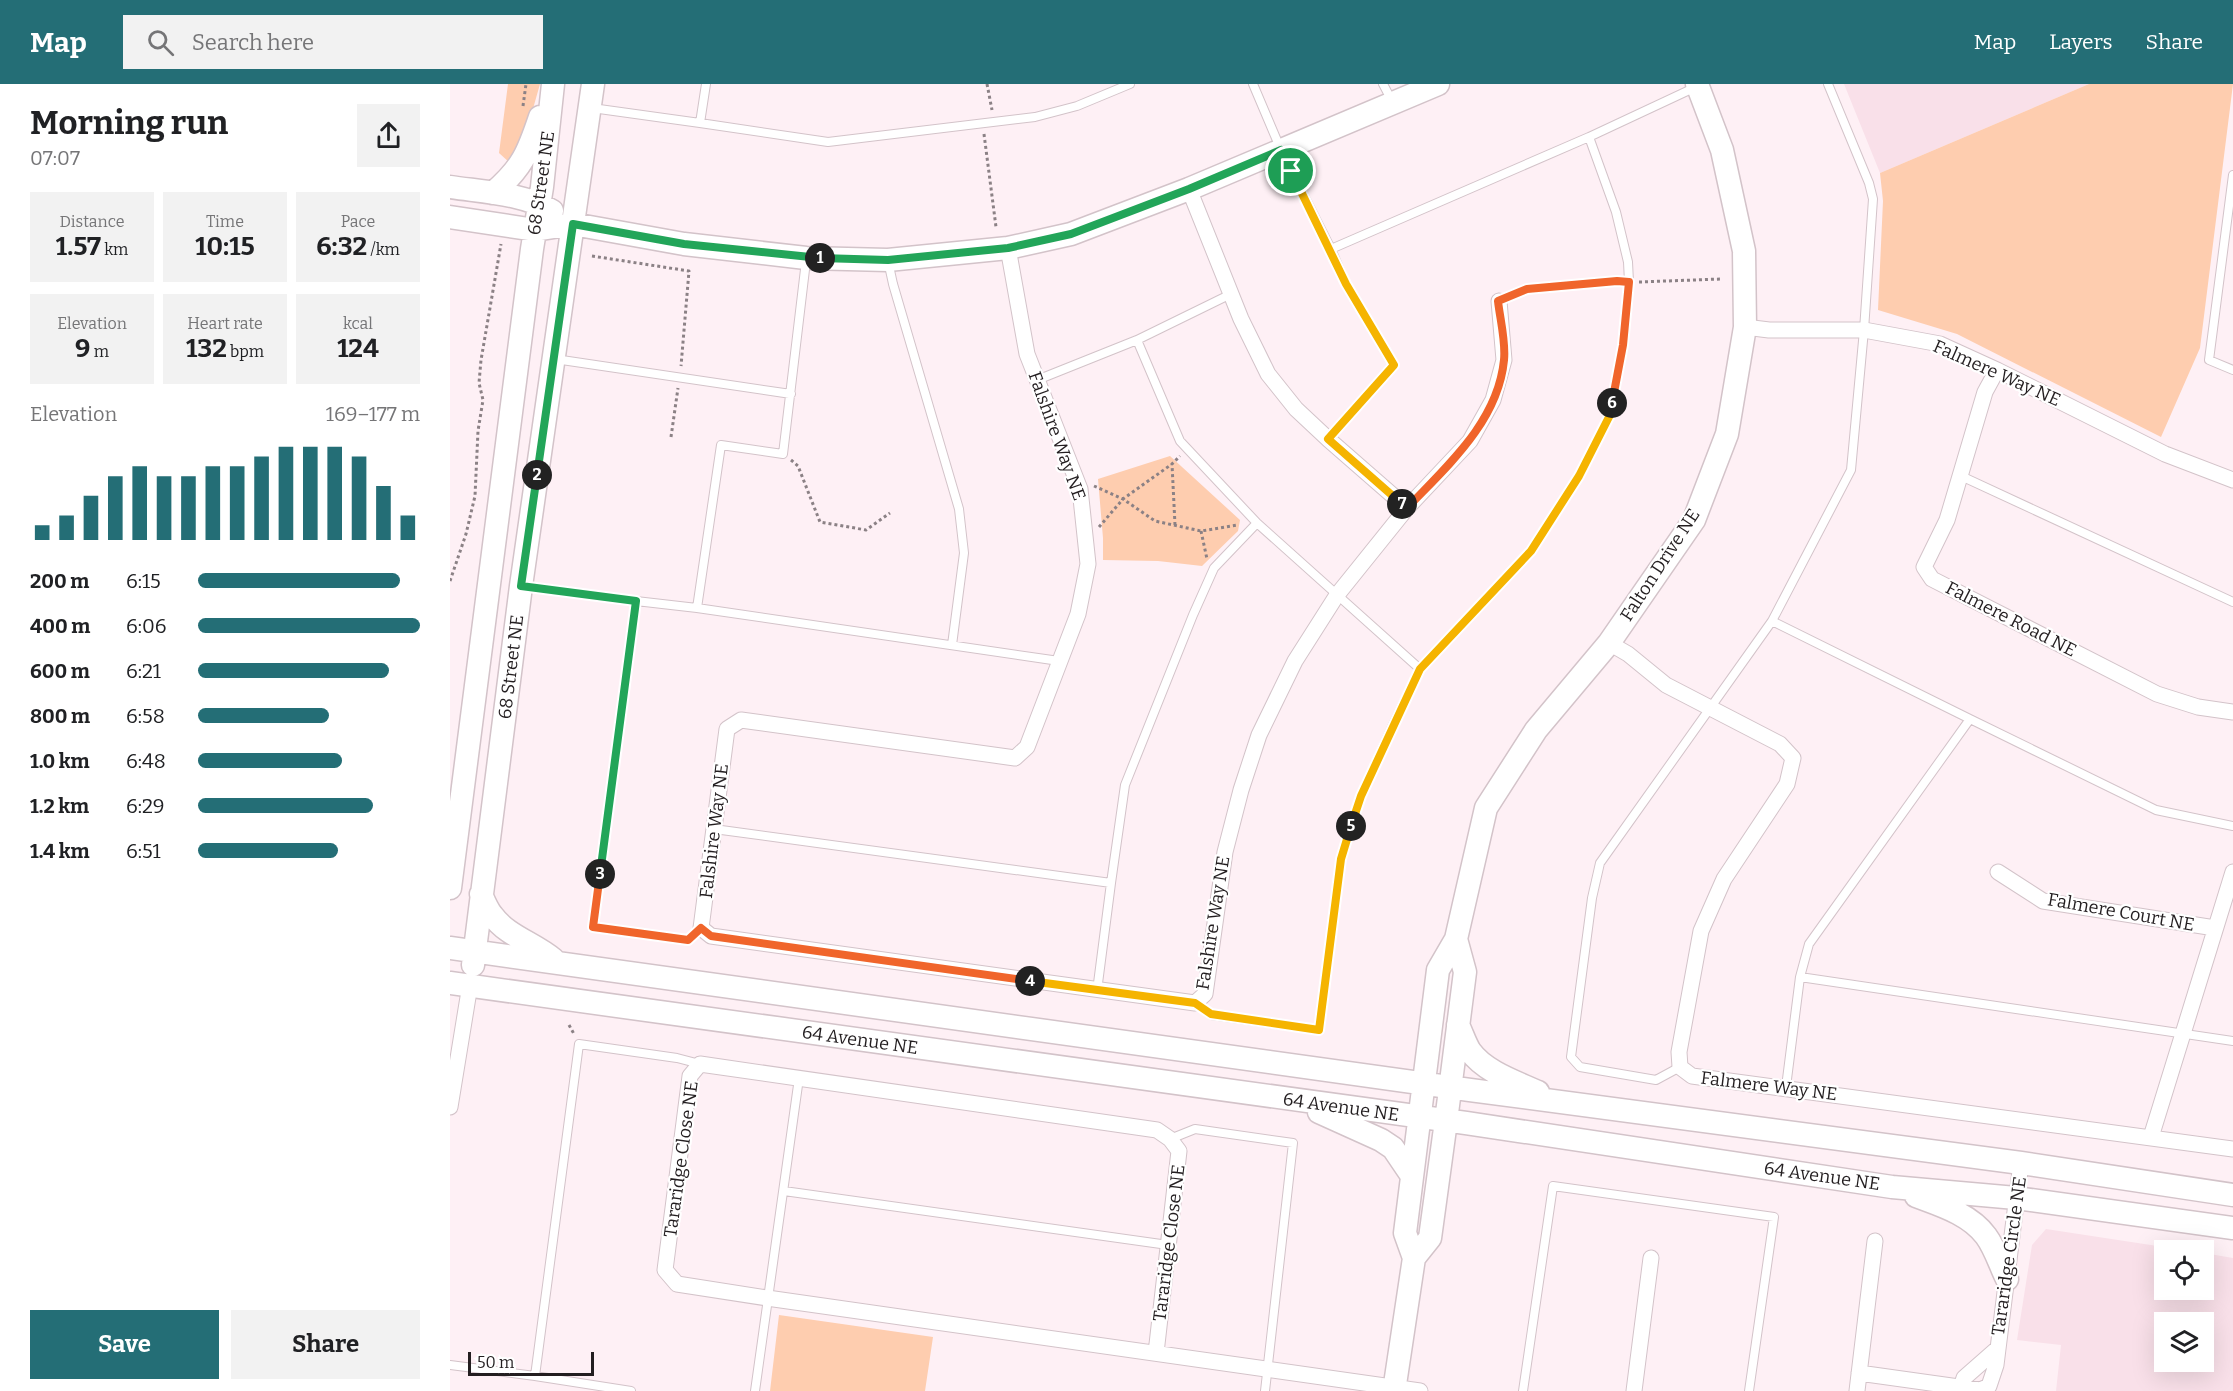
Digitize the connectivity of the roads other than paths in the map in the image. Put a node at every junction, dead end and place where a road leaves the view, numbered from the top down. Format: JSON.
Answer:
{"nodes":[{"id":1,"x":553,"y":84,"type":"edge"},
{"id":2,"x":593,"y":84,"type":"edge"},
{"id":3,"x":706,"y":84,"type":"edge"},
{"id":4,"x":1130,"y":84,"type":"edge"},
{"id":5,"x":1253,"y":84,"type":"edge"},
{"id":6,"x":1438,"y":84,"type":"edge"},
{"id":7,"x":1828,"y":84,"type":"edge"},
{"id":8,"x":1697,"y":85,"type":"edge"},
{"id":9,"x":1388,"y":94,"type":"edge"},
{"id":10,"x":590,"y":108,"type":"junction"},
{"id":11,"x":700,"y":123,"type":"junction"},
{"id":12,"x":1589,"y":137,"type":"junction"},
{"id":13,"x":1281,"y":150,"type":"junction"},
{"id":14,"x":2233,"y":175,"type":"edge"},
{"id":15,"x":450,"y":187,"type":"edge"},
{"id":16,"x":1189,"y":189,"type":"junction"},
{"id":17,"x":493,"y":193,"type":"junction"},
{"id":18,"x":540,"y":203,"type":"junction"},
{"id":19,"x":450,"y":217,"type":"edge"},
{"id":20,"x":573,"y":224,"type":"junction"},
{"id":21,"x":535,"y":230,"type":"junction"},
{"id":22,"x":1008,"y":248,"type":"junction"},
{"id":23,"x":1331,"y":249,"type":"junction"},
{"id":24,"x":806,"y":258,"type":"junction"},
{"id":25,"x":888,"y":260,"type":"junction"},
{"id":26,"x":1231,"y":294,"type":"junction"},
{"id":27,"x":1498,"y":301,"type":"road end"},
{"id":28,"x":1745,"y":327,"type":"junction"},
{"id":29,"x":1864,"y":330,"type":"junction"},
{"id":30,"x":1137,"y":340,"type":"junction"},
{"id":31,"x":554,"y":358,"type":"junction"},
{"id":32,"x":1997,"y":370,"type":"junction"},
{"id":33,"x":2233,"y":370,"type":"edge"},
{"id":34,"x":1037,"y":380,"type":"junction"},
{"id":35,"x":791,"y":394,"type":"junction"},
{"id":36,"x":1328,"y":439,"type":"junction"},
{"id":37,"x":1961,"y":476,"type":"junction"},
{"id":38,"x":2233,"y":480,"type":"edge"},
{"id":39,"x":1407,"y":508,"type":"junction"},
{"id":40,"x":1257,"y":523,"type":"junction"},
{"id":41,"x":521,"y":586,"type":"junction"},
{"id":42,"x":1337,"y":595,"type":"junction"},
{"id":43,"x":636,"y":601,"type":"junction"},
{"id":44,"x":2233,"y":602,"type":"edge"},
{"id":45,"x":697,"y":608,"type":"junction"},
{"id":46,"x":1772,"y":621,"type":"junction"},
{"id":47,"x":1608,"y":643,"type":"junction"},
{"id":48,"x":952,"y":645,"type":"junction"},
{"id":49,"x":1059,"y":661,"type":"junction"},
{"id":50,"x":1420,"y":669,"type":"junction"},
{"id":51,"x":1710,"y":709,"type":"junction"},
{"id":52,"x":2233,"y":712,"type":"edge"},
{"id":53,"x":1970,"y":719,"type":"junction"},
{"id":54,"x":471,"y":730,"type":"junction"},
{"id":55,"x":450,"y":790,"type":"edge"},
{"id":56,"x":2233,"y":826,"type":"edge"},
{"id":57,"x":714,"y":829,"type":"junction"},
{"id":58,"x":1998,"y":872,"type":"dead end"},
{"id":59,"x":2233,"y":872,"type":"edge"},
{"id":60,"x":1111,"y":883,"type":"junction"},
{"id":61,"x":450,"y":888,"type":"edge"},
{"id":62,"x":481,"y":894,"type":"junction"},
{"id":63,"x":701,"y":928,"type":"junction"},
{"id":64,"x":2216,"y":928,"type":"junction"},
{"id":65,"x":1456,"y":939,"type":"junction"},
{"id":66,"x":450,"y":948,"type":"edge"},
{"id":67,"x":475,"y":951,"type":"junction"},
{"id":68,"x":559,"y":963,"type":"junction"},
{"id":69,"x":1800,"y":977,"type":"junction"},
{"id":70,"x":460,"y":984,"type":"edge"},
{"id":71,"x":1097,"y":991,"type":"junction"},
{"id":72,"x":1195,"y":1003,"type":"junction"},
{"id":73,"x":1458,"y":1025,"type":"junction"},
{"id":74,"x":2183,"y":1034,"type":"junction"},
{"id":75,"x":2233,"y":1041,"type":"edge"},
{"id":76,"x":700,"y":1064,"type":"junction"},
{"id":77,"x":1680,"y":1067,"type":"junction"},
{"id":78,"x":799,"y":1078,"type":"junction"},
{"id":79,"x":1423,"y":1083,"type":"junction"},
{"id":80,"x":1449,"y":1087,"type":"junction"},
{"id":81,"x":1785,"y":1087,"type":"junction"},
{"id":82,"x":1290,"y":1100,"type":"junction"},
{"id":83,"x":1560,"y":1102,"type":"junction"},
{"id":84,"x":450,"y":1107,"type":"edge"},
{"id":85,"x":1419,"y":1117,"type":"junction"},
{"id":86,"x":1446,"y":1121,"type":"junction"},
{"id":87,"x":2151,"y":1137,"type":"junction"},
{"id":88,"x":1170,"y":1139,"type":"junction"},
{"id":89,"x":2233,"y":1149,"type":"edge"},
{"id":90,"x":2021,"y":1163,"type":"junction"},
{"id":91,"x":1412,"y":1176,"type":"junction"},
{"id":92,"x":1892,"y":1187,"type":"junction"},
{"id":93,"x":784,"y":1191,"type":"junction"},
{"id":94,"x":2233,"y":1195,"type":"edge"},
{"id":95,"x":2016,"y":1198,"type":"junction"},
{"id":96,"x":2233,"y":1228,"type":"edge"},
{"id":97,"x":1875,"y":1241,"type":"dead end"},
{"id":98,"x":1168,"y":1245,"type":"junction"},
{"id":99,"x":1414,"y":1258,"type":"junction"},
{"id":100,"x":1650,"y":1258,"type":"dead end"},
{"id":101,"x":2007,"y":1279,"type":"junction"},
{"id":102,"x":768,"y":1298,"type":"junction"},
{"id":103,"x":1997,"y":1348,"type":"junction"},
{"id":104,"x":1156,"y":1353,"type":"junction"},
{"id":105,"x":450,"y":1365,"type":"edge"},
{"id":106,"x":1267,"y":1369,"type":"junction"},
{"id":107,"x":1859,"y":1373,"type":"junction"},
{"id":108,"x":535,"y":1376,"type":"junction"},
{"id":109,"x":1394,"y":1389,"type":"edge"},
{"id":110,"x":1961,"y":1390,"type":"edge"},
{"id":111,"x":631,"y":1391,"type":"edge"},
{"id":112,"x":755,"y":1391,"type":"edge"},
{"id":113,"x":1265,"y":1391,"type":"edge"},
{"id":114,"x":1420,"y":1391,"type":"edge"},
{"id":115,"x":1523,"y":1391,"type":"edge"},
{"id":116,"x":1634,"y":1391,"type":"edge"},
{"id":117,"x":1749,"y":1391,"type":"edge"},
{"id":118,"x":1857,"y":1391,"type":"edge"}],
"edges":[{"from":1,"to":17,"type":"main road"},
{"from":1,"to":18,"type":"main road","name":"68 Street NE"},
{"from":2,"to":10,"type":"main road","name":"68 Street NE"},
{"from":3,"to":11,"type":"lane"},
{"from":4,"to":11,"type":"lane"},
{"from":5,"to":13,"type":"lane"},
{"from":6,"to":9,"type":"main road"},
{"from":7,"to":29,"type":"lane"},
{"from":8,"to":12,"type":"lane"},
{"from":8,"to":28,"type":"main road","name":"Falton Drive NE"},
{"from":9,"to":13,"type":"main road"},
{"from":10,"to":11,"type":"lane"},
{"from":10,"to":20,"type":"main road","name":"68 Street NE"},
{"from":12,"to":23,"type":"lane"},
{"from":12,"to":50,"type":"lane"},
{"from":13,"to":16,"type":"main road"},
{"from":13,"to":23,"type":"lane"},
{"from":14,"to":33,"type":"lane"},
{"from":15,"to":17,"type":"main road"},
{"from":16,"to":22,"type":"main road"},
{"from":16,"to":26,"type":"street"},
{"from":17,"to":18,"type":"main road"},
{"from":18,"to":20,"type":"main road"},
{"from":18,"to":21,"type":"main road","name":"68 Street NE"},
{"from":19,"to":21,"type":"main road"},
{"from":20,"to":21,"type":"main road"},
{"from":20,"to":24,"type":"main road"},
{"from":20,"to":31,"type":"main road","name":"68 Street NE"},
{"from":21,"to":54,"type":"main road","name":"68 Street NE"},
{"from":22,"to":25,"type":"main road"},
{"from":22,"to":34,"type":"street","name":"Falshire Way NE"},
{"from":23,"to":36,"type":"lane"},
{"from":24,"to":25,"type":"main road"},
{"from":24,"to":35,"type":"lane"},
{"from":25,"to":48,"type":"lane"},
{"from":26,"to":30,"type":"lane"},
{"from":26,"to":36,"type":"street"},
{"from":27,"to":39,"type":"street","name":"Falshire Way NE"},
{"from":28,"to":29,"type":"street","name":"Falmere Way NE"},
{"from":28,"to":47,"type":"main road","name":"Falton Drive NE"},
{"from":29,"to":32,"type":"street","name":"Falmere Way NE"},
{"from":29,"to":46,"type":"lane"},
{"from":30,"to":34,"type":"lane"},
{"from":30,"to":40,"type":"lane"},
{"from":31,"to":35,"type":"lane"},
{"from":31,"to":41,"type":"main road","name":"68 Street NE"},
{"from":32,"to":37,"type":"street","name":"Falmere Road NE"},
{"from":32,"to":38,"type":"street","name":"Falmere Way NE"},
{"from":34,"to":49,"type":"street","name":"Falshire Way NE"},
{"from":35,"to":45,"type":"lane"},
{"from":36,"to":39,"type":"street"},
{"from":37,"to":44,"type":"lane"},
{"from":37,"to":52,"type":"street","name":"Falmere Road NE"},
{"from":39,"to":42,"type":"street","name":"Falshire Way NE"},
{"from":40,"to":42,"type":"lane"},
{"from":40,"to":60,"type":"lane"},
{"from":41,"to":43,"type":"lane"},
{"from":41,"to":62,"type":"main road","name":"68 Street NE"},
{"from":42,"to":50,"type":"lane"},
{"from":42,"to":72,"type":"street","name":"Falshire Way NE"},
{"from":43,"to":45,"type":"lane"},
{"from":43,"to":63,"type":"lane"},
{"from":45,"to":48,"type":"lane"},
{"from":46,"to":51,"type":"lane"},
{"from":46,"to":53,"type":"lane"},
{"from":47,"to":51,"type":"street","name":"Falmere Way NE"},
{"from":47,"to":65,"type":"main road","name":"Falton Drive NE"},
{"from":48,"to":49,"type":"lane"},
{"from":49,"to":57,"type":"street","name":"Falshire Way NE"},
{"from":50,"to":72,"type":"lane"},
{"from":51,"to":77,"type":"street","name":"Falmere Way NE"},
{"from":51,"to":77,"type":"lane"},
{"from":53,"to":56,"type":"lane"},
{"from":53,"to":69,"type":"lane"},
{"from":54,"to":55,"type":"main road"},
{"from":54,"to":61,"type":"main road","name":"68 Street NE"},
{"from":57,"to":60,"type":"lane"},
{"from":57,"to":63,"type":"street","name":"Falshire Way NE"},
{"from":58,"to":64,"type":"street","name":"Falmere Court NE"},
{"from":59,"to":64,"type":"street"},
{"from":60,"to":71,"type":"lane"},
{"from":62,"to":67,"type":"main road","name":"68 Street NE"},
{"from":62,"to":68,"type":"main road"},
{"from":63,"to":71,"type":"street","name":"Falshire Way NE"},
{"from":64,"to":74,"type":"street"},
{"from":65,"to":73,"type":"main road","name":"Falton Drive NE"},
{"from":65,"to":79,"type":"main road","name":"Falton Drive NE"},
{"from":66,"to":67,"type":"main road","name":"64 Avenue NE"},
{"from":67,"to":68,"type":"main road","name":"64 Avenue NE"},
{"from":67,"to":70,"type":"main road","name":"68 Street NE"},
{"from":68,"to":79,"type":"main road","name":"64 Avenue NE"},
{"from":69,"to":74,"type":"lane"},
{"from":69,"to":81,"type":"lane"},
{"from":70,"to":82,"type":"main road","name":"64 Avenue NE"},
{"from":70,"to":84,"type":"street","name":"68 Street NE"},
{"from":71,"to":72,"type":"street","name":"Falshire Way NE"},
{"from":73,"to":80,"type":"main road","name":"Falton Drive NE"},
{"from":73,"to":83,"type":"main road"},
{"from":74,"to":75,"type":"lane"},
{"from":74,"to":87,"type":"street"},
{"from":76,"to":78,"type":"street","name":"Tararidge Close NE"},
{"from":76,"to":102,"type":"street","name":"Tararidge Close NE"},
{"from":76,"to":108,"type":"lane"},
{"from":77,"to":81,"type":"street","name":"Falmere Way NE"},
{"from":78,"to":88,"type":"street","name":"Tararidge Close NE"},
{"from":78,"to":93,"type":"lane"},
{"from":79,"to":80,"type":"main road","name":"64 Avenue NE"},
{"from":79,"to":85,"type":"main road","name":"Falton Drive NE"},
{"from":80,"to":83,"type":"main road","name":"64 Avenue NE"},
{"from":80,"to":86,"type":"main road","name":"Falton Drive NE"},
{"from":81,"to":87,"type":"street","name":"Falmere Way NE"},
{"from":82,"to":85,"type":"main road","name":"64 Avenue NE"},
{"from":82,"to":91,"type":"main road"},
{"from":83,"to":90,"type":"main road","name":"64 Avenue NE"},
{"from":85,"to":86,"type":"main road","name":"64 Avenue NE"},
{"from":85,"to":91,"type":"main road","name":"Falton Drive NE"},
{"from":86,"to":92,"type":"main road","name":"64 Avenue NE"},
{"from":86,"to":99,"type":"main road","name":"Falton Drive NE"},
{"from":87,"to":89,"type":"street","name":"Falmere Way NE"},
{"from":88,"to":98,"type":"street","name":"Tararidge Close NE"},
{"from":88,"to":106,"type":"lane"},
{"from":90,"to":94,"type":"main road","name":"64 Avenue NE"},
{"from":90,"to":95,"type":"street","name":"Tararidge Circle NE"},
{"from":91,"to":99,"type":"main road","name":"Falton Drive NE"},
{"from":92,"to":95,"type":"main road","name":"64 Avenue NE"},
{"from":92,"to":101,"type":"main road"},
{"from":93,"to":98,"type":"lane"},
{"from":93,"to":102,"type":"lane"},
{"from":95,"to":96,"type":"main road","name":"64 Avenue NE"},
{"from":95,"to":101,"type":"street","name":"Tararidge Circle NE"},
{"from":97,"to":107,"type":"street"},
{"from":98,"to":104,"type":"street","name":"Tararidge Close NE"},
{"from":99,"to":109,"type":"main road"},
{"from":100,"to":116,"type":"street"},
{"from":101,"to":103,"type":"street","name":"Tararidge Circle NE"},
{"from":102,"to":104,"type":"street","name":"Tararidge Close NE"},
{"from":102,"to":112,"type":"lane"},
{"from":103,"to":110,"type":"street","name":"Tararidge Circle NE"},
{"from":103,"to":110,"type":"street","name":"Tararidge Circle NE"},
{"from":104,"to":106,"type":"street","name":"Tararidge Close NE"},
{"from":105,"to":108,"type":"lane"},
{"from":106,"to":109,"type":"street","name":"Tararidge Close NE"},
{"from":106,"to":113,"type":"lane"},
{"from":107,"to":110,"type":"street","name":"Tararidge Circle NE"},
{"from":107,"to":118,"type":"street"},
{"from":108,"to":111,"type":"lane"},
{"from":109,"to":114,"type":"street","name":"Tararidge Close NE"},
{"from":115,"to":117,"type":"lane"}]}
